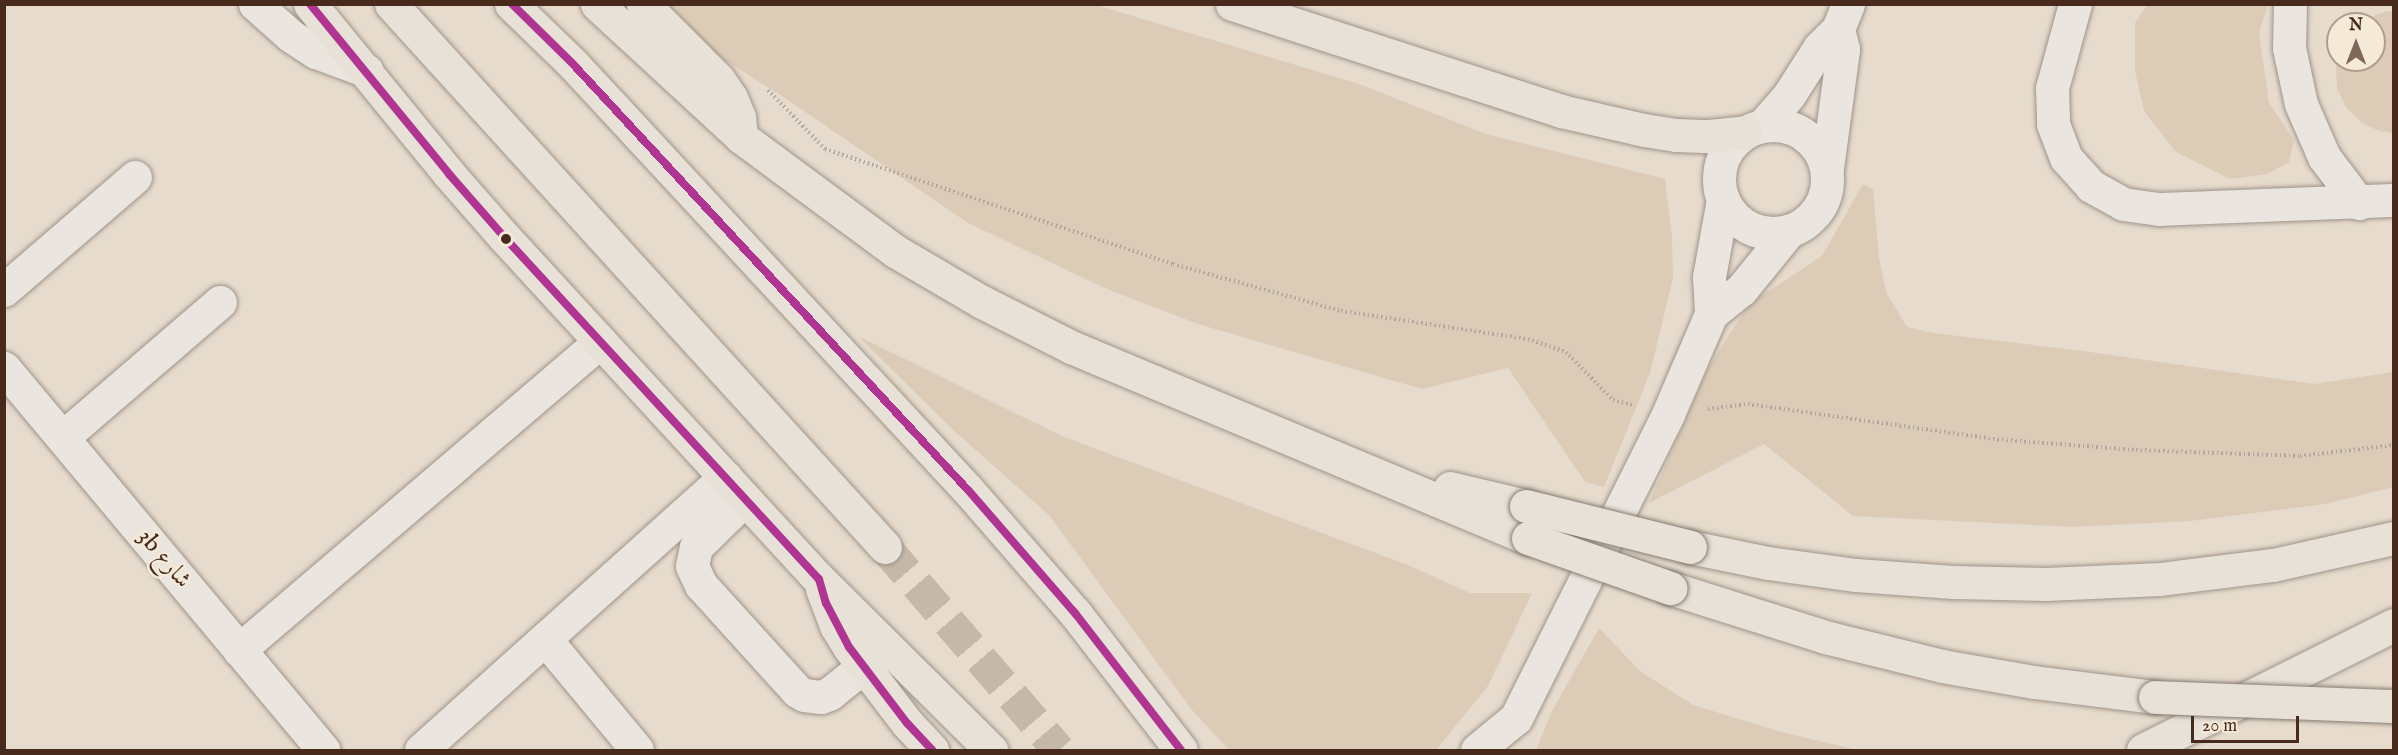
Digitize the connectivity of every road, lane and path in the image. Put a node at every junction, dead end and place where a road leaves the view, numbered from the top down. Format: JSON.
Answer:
{"nodes":[{"id":1,"x":255,"y":4,"type":"edge"},
{"id":2,"x":310,"y":4,"type":"edge"},
{"id":3,"x":391,"y":4,"type":"edge"},
{"id":4,"x":511,"y":4,"type":"edge"},
{"id":5,"x":597,"y":4,"type":"edge"},
{"id":6,"x":643,"y":4,"type":"edge"},
{"id":7,"x":1232,"y":4,"type":"edge"},
{"id":8,"x":2075,"y":4,"type":"edge"},
{"id":9,"x":2290,"y":4,"type":"edge"},
{"id":10,"x":1843,"y":17,"type":"edge"},
{"id":11,"x":367,"y":71,"type":"junction"},
{"id":12,"x":762,"y":84,"type":"dead end"},
{"id":13,"x":1754,"y":128,"type":"junction"},
{"id":14,"x":741,"y":138,"type":"junction"},
{"id":15,"x":1827,"y":168,"type":"junction"},
{"id":16,"x":135,"y":177,"type":"dead end"},
{"id":17,"x":1723,"y":199,"type":"junction"},
{"id":18,"x":2394,"y":200,"type":"edge"},
{"id":19,"x":2359,"y":203,"type":"junction"},
{"id":20,"x":1789,"y":231,"type":"junction"},
{"id":21,"x":4,"y":290,"type":"edge"},
{"id":22,"x":220,"y":302,"type":"dead end"},
{"id":23,"x":1712,"y":314,"type":"junction"},
{"id":24,"x":600,"y":342,"type":"junction"},
{"id":25,"x":4,"y":368,"type":"edge"},
{"id":26,"x":1668,"y":414,"type":"junction"},
{"id":27,"x":63,"y":437,"type":"junction"},
{"id":28,"x":2394,"y":445,"type":"edge"},
{"id":29,"x":735,"y":488,"type":"junction"},
{"id":30,"x":1527,"y":522,"type":"junction"},
{"id":31,"x":2394,"y":538,"type":"edge"},
{"id":32,"x":885,"y":547,"type":"tunnel mouth"},
{"id":33,"x":819,"y":579,"type":"junction"},
{"id":34,"x":2394,"y":625,"type":"edge"},
{"id":35,"x":545,"y":639,"type":"junction"},
{"id":36,"x":239,"y":650,"type":"junction"},
{"id":37,"x":864,"y":666,"type":"junction"},
{"id":38,"x":2394,"y":706,"type":"edge"},
{"id":39,"x":1516,"y":718,"type":"junction"},
{"id":40,"x":907,"y":737,"type":"edge"},
{"id":41,"x":323,"y":750,"type":"edge"},
{"id":42,"x":421,"y":750,"type":"edge"},
{"id":43,"x":637,"y":750,"type":"edge"},
{"id":44,"x":932,"y":750,"type":"edge"},
{"id":45,"x":991,"y":750,"type":"edge"},
{"id":46,"x":1181,"y":750,"type":"edge"},
{"id":47,"x":1477,"y":750,"type":"edge"},
{"id":48,"x":1516,"y":750,"type":"edge"},
{"id":49,"x":2143,"y":750,"type":"edge"}],
"edges":[{"from":1,"to":11,"type":"street"},
{"from":2,"to":11,"type":"main road"},
{"from":3,"to":32,"type":"main road"},
{"from":4,"to":46,"type":"main road"},
{"from":5,"to":14,"type":"main road"},
{"from":6,"to":14,"type":"main road"},
{"from":7,"to":13,"type":"main road"},
{"from":8,"to":19,"type":"street"},
{"from":9,"to":19,"type":"street"},
{"from":10,"to":13,"type":"street"},
{"from":10,"to":15,"type":"street"},
{"from":11,"to":24,"type":"main road"},
{"from":12,"to":26,"type":"path"},
{"from":13,"to":15,"type":"street"},
{"from":13,"to":17,"type":"street"},
{"from":14,"to":30,"type":"main road"},
{"from":15,"to":20,"type":"street"},
{"from":16,"to":21,"type":"street"},
{"from":17,"to":20,"type":"street"},
{"from":17,"to":23,"type":"street"},
{"from":18,"to":19,"type":"street"},
{"from":20,"to":23,"type":"street"},
{"from":22,"to":27,"type":"street"},
{"from":23,"to":26,"type":"street"},
{"from":24,"to":29,"type":"main road"},
{"from":24,"to":36,"type":"street"},
{"from":25,"to":27,"type":"street","name":"3b شارع"},
{"from":26,"to":28,"type":"path"},
{"from":26,"to":39,"type":"street"},
{"from":27,"to":36,"type":"street","name":"3b شارع"},
{"from":29,"to":33,"type":"main road"},
{"from":29,"to":35,"type":"street"},
{"from":29,"to":37,"type":"street"},
{"from":30,"to":31,"type":"main road","bridge":true},
{"from":30,"to":38,"type":"main road","bridge":true},
{"from":33,"to":37,"type":"main road"},
{"from":33,"to":45,"type":"main road"},
{"from":34,"to":49,"type":"main road"},
{"from":35,"to":42,"type":"street"},
{"from":35,"to":43,"type":"street"},
{"from":36,"to":41,"type":"street","name":"3b شارع"},
{"from":37,"to":40,"type":"main road"},
{"from":39,"to":47,"type":"street"},
{"from":39,"to":48,"type":"street"},
{"from":40,"to":44,"type":"main road"}]}
